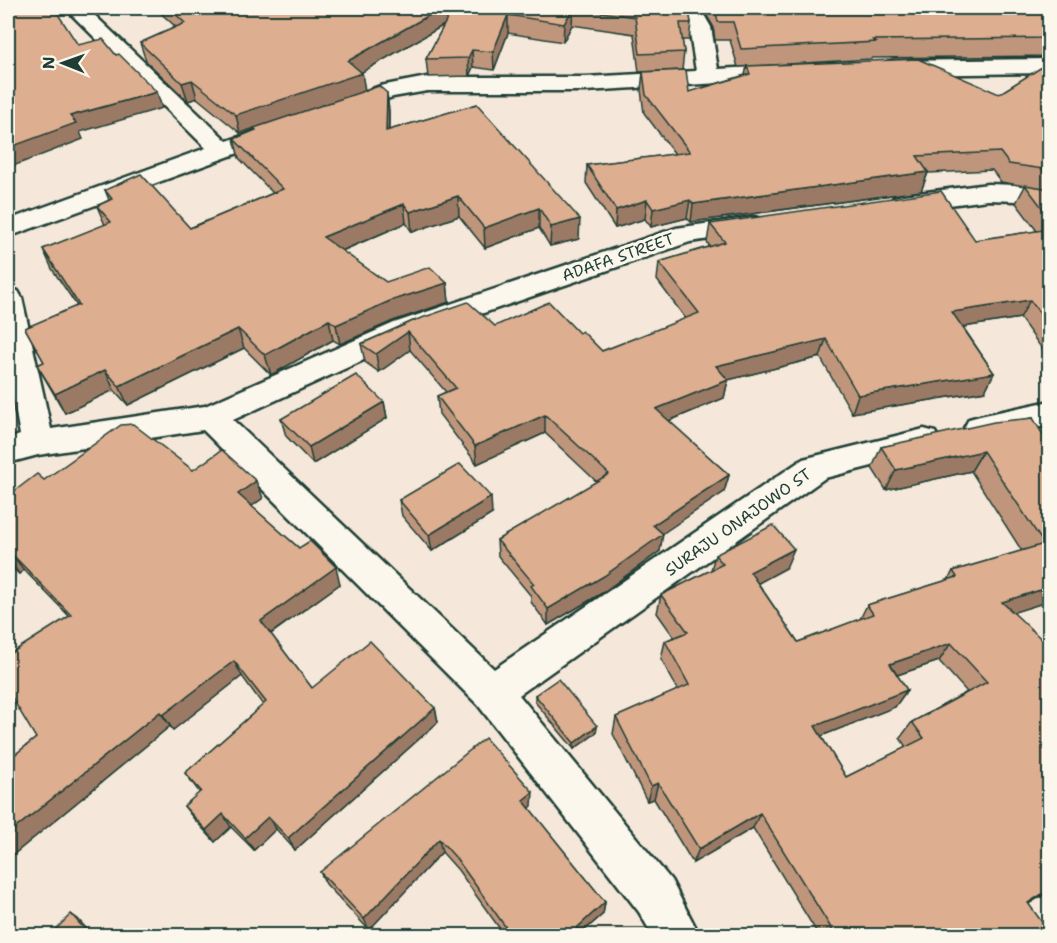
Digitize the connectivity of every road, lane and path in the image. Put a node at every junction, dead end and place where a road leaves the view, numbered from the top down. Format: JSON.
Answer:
{"nodes":[{"id":1,"x":75,"y":8,"type":"edge"},
{"id":2,"x":689,"y":8,"type":"edge"},
{"id":3,"x":1050,"y":66,"type":"edge"},
{"id":4,"x":875,"y":68,"type":"edge"},
{"id":5,"x":808,"y":71,"type":"edge"},
{"id":6,"x":708,"y":76,"type":"junction"},
{"id":7,"x":322,"y":115,"type":"edge"},
{"id":8,"x":300,"y":122,"type":"edge"},
{"id":9,"x":222,"y":150,"type":"junction"},
{"id":10,"x":1050,"y":199,"type":"edge"},
{"id":11,"x":874,"y":208,"type":"edge"},
{"id":12,"x":780,"y":221,"type":"edge"},
{"id":13,"x":8,"y":229,"type":"edge"},
{"id":14,"x":8,"y":298,"type":"edge"},
{"id":15,"x":1050,"y":412,"type":"edge"},
{"id":16,"x":210,"y":417,"type":"junction"},
{"id":17,"x":38,"y":443,"type":"junction"},
{"id":18,"x":8,"y":451,"type":"edge"},
{"id":19,"x":492,"y":692,"type":"junction"},
{"id":20,"x":678,"y":936,"type":"edge"}],
"edges":[{"from":1,"to":9,"type":"street"},
{"from":2,"to":6,"type":"street"},
{"from":3,"to":4,"type":"street"},
{"from":5,"to":6,"type":"street"},
{"from":6,"to":7,"type":"street"},
{"from":8,"to":9,"type":"street"},
{"from":9,"to":13,"type":"street"},
{"from":10,"to":11,"type":"street"},
{"from":12,"to":16,"type":"street","name":"ADAFA STREET"},
{"from":14,"to":17,"type":"street"},
{"from":15,"to":19,"type":"street","name":"SURAJU ONAJOWO ST"},
{"from":16,"to":17,"type":"street","name":"ADAFA STREET"},
{"from":16,"to":19,"type":"street"},
{"from":17,"to":18,"type":"street","name":"ADAFA STREET"},
{"from":19,"to":20,"type":"street"}]}
